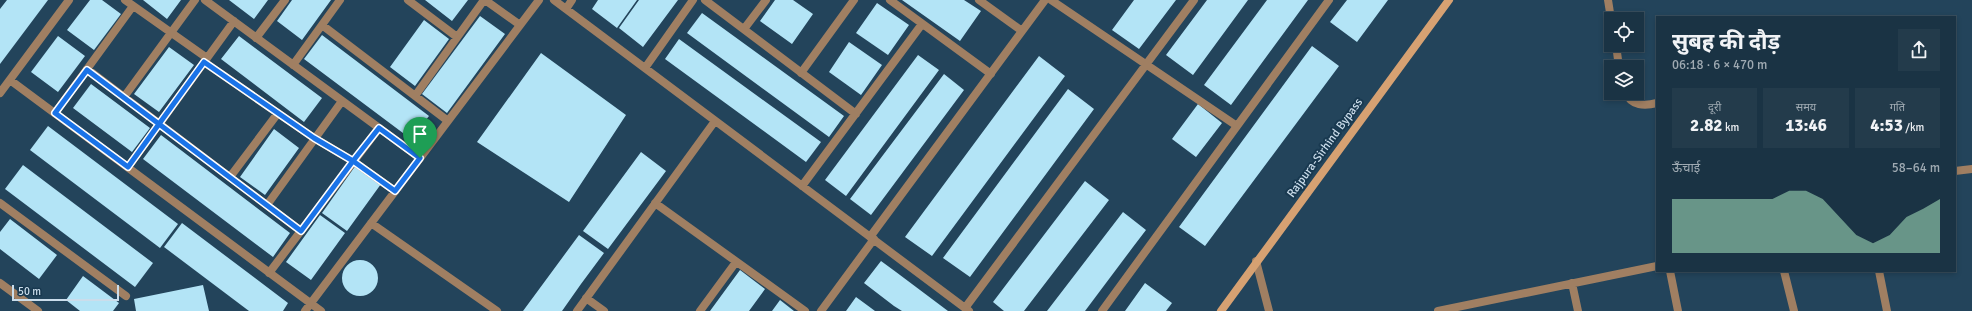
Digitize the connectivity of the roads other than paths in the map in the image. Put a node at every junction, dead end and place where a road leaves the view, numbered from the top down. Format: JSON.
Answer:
{"nodes":[{"id":1,"x":69,"y":0,"type":"edge"},
{"id":2,"x":125,"y":0,"type":"edge"},
{"id":3,"x":194,"y":0,"type":"edge"},
{"id":4,"x":205,"y":0,"type":"edge"},
{"id":5,"x":285,"y":0,"type":"edge"},
{"id":6,"x":340,"y":0,"type":"edge"},
{"id":7,"x":408,"y":0,"type":"edge"},
{"id":8,"x":484,"y":0,"type":"edge"},
{"id":9,"x":539,"y":0,"type":"edge"},
{"id":10,"x":554,"y":0,"type":"edge"},
{"id":11,"x":572,"y":0,"type":"edge"},
{"id":12,"x":693,"y":0,"type":"edge"},
{"id":13,"x":704,"y":0,"type":"edge"},
{"id":14,"x":766,"y":0,"type":"edge"},
{"id":15,"x":854,"y":0,"type":"edge"},
{"id":16,"x":890,"y":0,"type":"edge"},
{"id":17,"x":979,"y":0,"type":"edge"},
{"id":18,"x":1046,"y":0,"type":"edge"},
{"id":19,"x":1051,"y":0,"type":"edge"},
{"id":20,"x":1194,"y":0,"type":"edge"},
{"id":21,"x":1329,"y":0,"type":"edge"},
{"id":22,"x":1449,"y":0,"type":"edge"},
{"id":23,"x":1608,"y":0,"type":"edge"},
{"id":24,"x":133,"y":6,"type":"junction"},
{"id":25,"x":566,"y":9,"type":"junction"},
{"id":26,"x":1610,"y":12,"type":"edge"},
{"id":27,"x":234,"y":21,"type":"junction"},
{"id":28,"x":322,"y":24,"type":"junction"},
{"id":29,"x":922,"y":24,"type":"junction"},
{"id":30,"x":520,"y":25,"type":"junction"},
{"id":31,"x":744,"y":29,"type":"junction"},
{"id":32,"x":1022,"y":32,"type":"junction"},
{"id":33,"x":171,"y":33,"type":"junction"},
{"id":34,"x":457,"y":36,"type":"junction"},
{"id":35,"x":256,"y":38,"type":"junction"},
{"id":36,"x":206,"y":60,"type":"junction"},
{"id":37,"x":293,"y":65,"type":"junction"},
{"id":38,"x":1146,"y":65,"type":"junction"},
{"id":39,"x":645,"y":68,"type":"junction"},
{"id":40,"x":87,"y":70,"type":"junction"},
{"id":41,"x":802,"y":73,"type":"junction"},
{"id":42,"x":991,"y":74,"type":"junction"},
{"id":43,"x":10,"y":80,"type":"junction"},
{"id":44,"x":0,"y":93,"type":"edge"},
{"id":45,"x":415,"y":96,"type":"junction"},
{"id":46,"x":124,"y":97,"type":"junction"},
{"id":47,"x":1631,"y":100,"type":"edge"},
{"id":48,"x":342,"y":101,"type":"junction"},
{"id":49,"x":1656,"y":103,"type":"edge"},
{"id":50,"x":55,"y":113,"type":"junction"},
{"id":51,"x":278,"y":113,"type":"junction"},
{"id":52,"x":856,"y":114,"type":"junction"},
{"id":53,"x":448,"y":121,"type":"junction"},
{"id":54,"x":715,"y":121,"type":"junction"},
{"id":55,"x":159,"y":124,"type":"junction"},
{"id":56,"x":1237,"y":126,"type":"junction"},
{"id":57,"x":379,"y":128,"type":"junction"},
{"id":58,"x":314,"y":138,"type":"junction"},
{"id":59,"x":420,"y":158,"type":"junction"},
{"id":60,"x":353,"y":161,"type":"junction"},
{"id":61,"x":128,"y":167,"type":"junction"},
{"id":62,"x":1972,"y":169,"type":"edge"},
{"id":63,"x":1956,"y":171,"type":"edge"},
{"id":64,"x":230,"y":177,"type":"junction"},
{"id":65,"x":802,"y":186,"type":"junction"},
{"id":66,"x":395,"y":191,"type":"junction"},
{"id":67,"x":0,"y":203,"type":"edge"},
{"id":68,"x":655,"y":203,"type":"junction"},
{"id":69,"x":267,"y":205,"type":"junction"},
{"id":70,"x":371,"y":223,"type":"junction"},
{"id":71,"x":301,"y":231,"type":"junction"},
{"id":72,"x":872,"y":238,"type":"junction"},
{"id":73,"x":1256,"y":261,"type":"junction"},
{"id":74,"x":736,"y":262,"type":"junction"},
{"id":75,"x":1656,"y":266,"type":"edge"},
{"id":76,"x":1670,"y":272,"type":"edge"},
{"id":77,"x":1784,"y":272,"type":"edge"},
{"id":78,"x":1879,"y":272,"type":"edge"},
{"id":79,"x":269,"y":273,"type":"junction"},
{"id":80,"x":1572,"y":283,"type":"junction"},
{"id":81,"x":0,"y":284,"type":"edge"},
{"id":82,"x":126,"y":296,"type":"dead end"},
{"id":83,"x":586,"y":298,"type":"junction"},
{"id":84,"x":311,"y":304,"type":"junction"},
{"id":85,"x":967,"y":310,"type":"edge"},
{"id":86,"x":38,"y":311,"type":"edge"},
{"id":87,"x":305,"y":311,"type":"edge"},
{"id":88,"x":321,"y":311,"type":"edge"},
{"id":89,"x":497,"y":311,"type":"edge"},
{"id":90,"x":577,"y":311,"type":"edge"},
{"id":91,"x":604,"y":311,"type":"edge"},
{"id":92,"x":700,"y":311,"type":"edge"},
{"id":93,"x":805,"y":311,"type":"edge"},
{"id":94,"x":821,"y":311,"type":"edge"},
{"id":95,"x":1102,"y":311,"type":"edge"},
{"id":96,"x":1221,"y":311,"type":"edge"},
{"id":97,"x":1269,"y":311,"type":"edge"},
{"id":98,"x":1438,"y":311,"type":"edge"},
{"id":99,"x":1578,"y":311,"type":"edge"},
{"id":100,"x":1678,"y":311,"type":"edge"},
{"id":101,"x":1794,"y":311,"type":"edge"},
{"id":102,"x":1887,"y":311,"type":"edge"}],
"edges":[{"from":1,"to":43,"type":"street"},
{"from":2,"to":24,"type":"street"},
{"from":3,"to":33,"type":"street"},
{"from":4,"to":27,"type":"street"},
{"from":5,"to":35,"type":"street"},
{"from":6,"to":28,"type":"street"},
{"from":7,"to":34,"type":"street"},
{"from":8,"to":30,"type":"street"},
{"from":8,"to":34,"type":"street"},
{"from":9,"to":30,"type":"street"},
{"from":10,"to":25,"type":"street"},
{"from":11,"to":25,"type":"street"},
{"from":12,"to":39,"type":"street"},
{"from":13,"to":31,"type":"street"},
{"from":14,"to":31,"type":"street"},
{"from":15,"to":41,"type":"street"},
{"from":16,"to":29,"type":"street"},
{"from":17,"to":32,"type":"street"},
{"from":18,"to":32,"type":"street"},
{"from":19,"to":38,"type":"street"},
{"from":20,"to":38,"type":"street"},
{"from":21,"to":56,"type":"street"},
{"from":22,"to":73,"type":"main road","name":"Rajpura-Sirhind Bypass"},
{"from":23,"to":26,"type":"street"},
{"from":24,"to":33,"type":"street"},
{"from":24,"to":40,"type":"street"},
{"from":25,"to":39,"type":"street"},
{"from":27,"to":35,"type":"street"},
{"from":27,"to":36,"type":"street"},
{"from":28,"to":37,"type":"street"},
{"from":28,"to":45,"type":"street"},
{"from":29,"to":42,"type":"street"},
{"from":29,"to":52,"type":"street"},
{"from":30,"to":53,"type":"street"},
{"from":31,"to":41,"type":"street"},
{"from":32,"to":42,"type":"street"},
{"from":33,"to":36,"type":"street"},
{"from":33,"to":46,"type":"street"},
{"from":34,"to":45,"type":"street"},
{"from":35,"to":37,"type":"street"},
{"from":36,"to":51,"type":"street"},
{"from":36,"to":55,"type":"street"},
{"from":37,"to":48,"type":"street"},
{"from":38,"to":56,"type":"street"},
{"from":38,"to":85,"type":"street"},
{"from":39,"to":54,"type":"street"},
{"from":40,"to":46,"type":"street"},
{"from":40,"to":50,"type":"street"},
{"from":41,"to":52,"type":"street"},
{"from":42,"to":72,"type":"street"},
{"from":43,"to":44,"type":"street"},
{"from":43,"to":50,"type":"street"},
{"from":45,"to":53,"type":"street"},
{"from":46,"to":55,"type":"street"},
{"from":47,"to":49,"type":"street"},
{"from":48,"to":57,"type":"street"},
{"from":48,"to":58,"type":"street"},
{"from":50,"to":61,"type":"street"},
{"from":51,"to":58,"type":"street"},
{"from":51,"to":64,"type":"street"},
{"from":52,"to":65,"type":"street"},
{"from":53,"to":59,"type":"street"},
{"from":54,"to":65,"type":"street"},
{"from":54,"to":68,"type":"street"},
{"from":55,"to":61,"type":"street"},
{"from":55,"to":64,"type":"street"},
{"from":56,"to":95,"type":"street"},
{"from":57,"to":59,"type":"street"},
{"from":57,"to":60,"type":"street"},
{"from":58,"to":60,"type":"street"},
{"from":58,"to":69,"type":"street"},
{"from":59,"to":66,"type":"street"},
{"from":60,"to":66,"type":"street"},
{"from":60,"to":71,"type":"street"},
{"from":61,"to":79,"type":"street"},
{"from":62,"to":63,"type":"street"},
{"from":64,"to":69,"type":"street"},
{"from":65,"to":72,"type":"street"},
{"from":66,"to":70,"type":"street"},
{"from":67,"to":82,"type":"street"},
{"from":68,"to":74,"type":"street"},
{"from":68,"to":83,"type":"street"},
{"from":69,"to":71,"type":"street"},
{"from":70,"to":84,"type":"street"},
{"from":70,"to":89,"type":"street"},
{"from":71,"to":79,"type":"street"},
{"from":72,"to":85,"type":"street"},
{"from":72,"to":94,"type":"street"},
{"from":73,"to":96,"type":"main road","name":"Rajpura-Sirhind Bypass"},
{"from":73,"to":97,"type":"street"},
{"from":74,"to":92,"type":"street"},
{"from":74,"to":93,"type":"street"},
{"from":75,"to":80,"type":"street"},
{"from":76,"to":100,"type":"street"},
{"from":77,"to":101,"type":"street"},
{"from":78,"to":102,"type":"street"},
{"from":79,"to":84,"type":"street"},
{"from":80,"to":98,"type":"street"},
{"from":80,"to":99,"type":"street"},
{"from":81,"to":86,"type":"street"},
{"from":83,"to":90,"type":"street"},
{"from":83,"to":91,"type":"street"},
{"from":84,"to":87,"type":"street"},
{"from":84,"to":88,"type":"street"}]}
